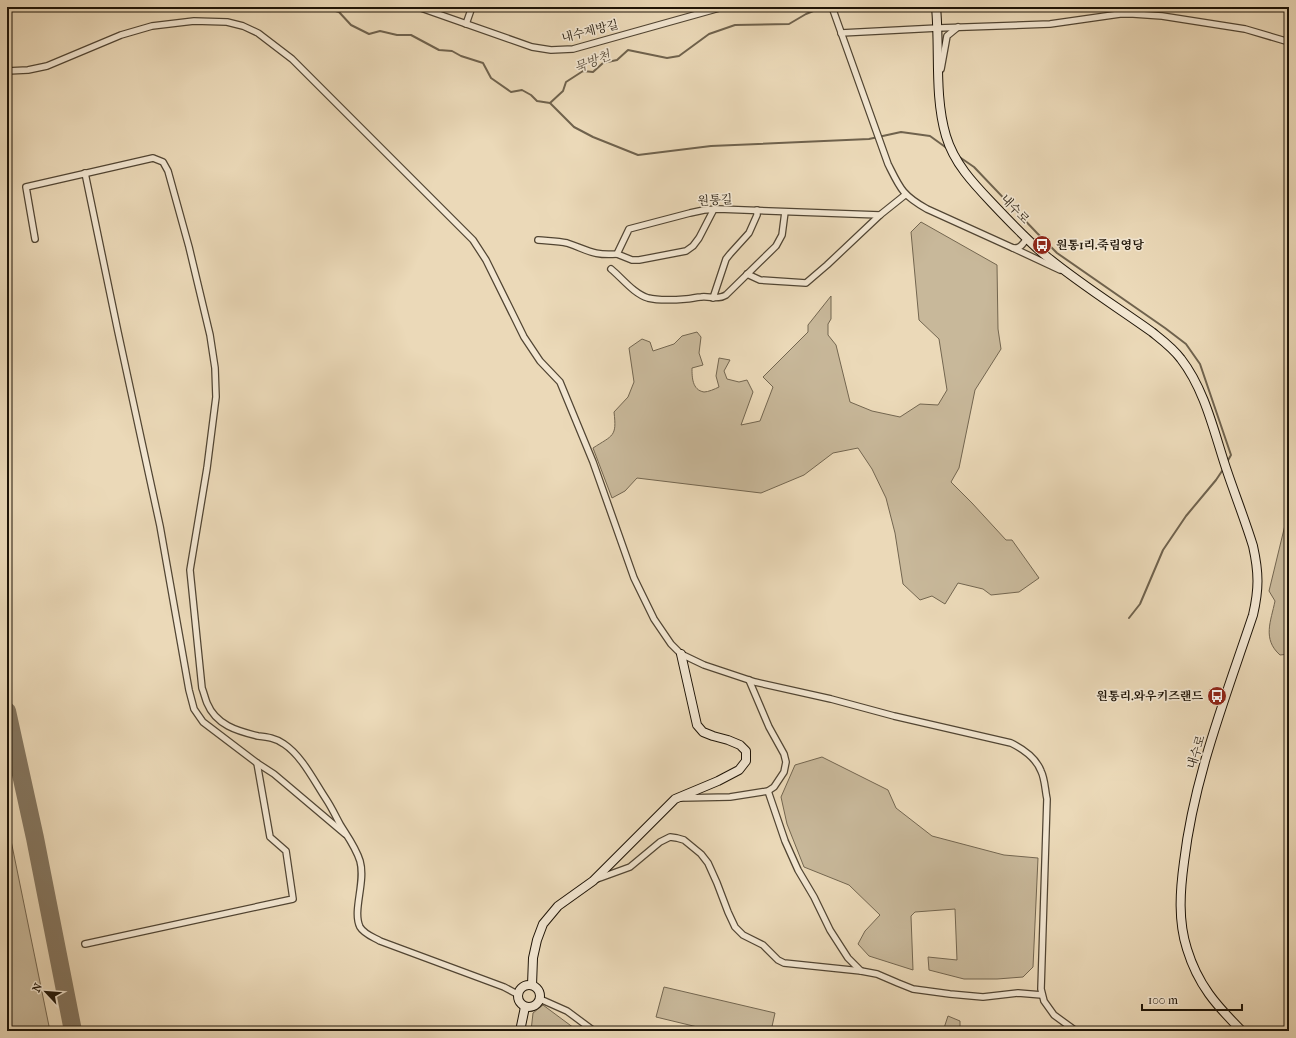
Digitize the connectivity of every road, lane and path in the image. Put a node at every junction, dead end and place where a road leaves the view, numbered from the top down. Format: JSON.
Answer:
{"nodes":[{"id":1,"x":418,"y":7,"type":"edge"},
{"id":2,"x":472,"y":7,"type":"edge"},
{"id":3,"x":723,"y":7,"type":"edge"},
{"id":4,"x":832,"y":7,"type":"edge"},
{"id":5,"x":936,"y":7,"type":"edge"},
{"id":6,"x":466,"y":24,"type":"junction"},
{"id":7,"x":958,"y":27,"type":"junction"},
{"id":8,"x":938,"y":28,"type":"junction"},
{"id":9,"x":840,"y":31,"type":"junction"},
{"id":10,"x":1289,"y":42,"type":"edge"},
{"id":11,"x":7,"y":71,"type":"edge"},
{"id":12,"x":939,"y":77,"type":"junction"},
{"id":13,"x":85,"y":173,"type":"junction"},
{"id":14,"x":905,"y":195,"type":"junction"},
{"id":15,"x":714,"y":209,"type":"junction"},
{"id":16,"x":757,"y":210,"type":"junction"},
{"id":17,"x":785,"y":212,"type":"junction"},
{"id":18,"x":880,"y":215,"type":"junction"},
{"id":19,"x":1027,"y":238,"type":"junction"},
{"id":20,"x":35,"y":239,"type":"dead end"},
{"id":21,"x":538,"y":240,"type":"dead end"},
{"id":22,"x":1013,"y":248,"type":"junction"},
{"id":23,"x":617,"y":254,"type":"junction"},
{"id":24,"x":612,"y":269,"type":"dead end"},
{"id":25,"x":747,"y":274,"type":"junction"},
{"id":26,"x":1069,"y":274,"type":"junction"},
{"id":27,"x":713,"y":298,"type":"junction"},
{"id":28,"x":680,"y":654,"type":"junction"},
{"id":29,"x":749,"y":680,"type":"junction"},
{"id":30,"x":257,"y":763,"type":"junction"},
{"id":31,"x":768,"y":791,"type":"junction"},
{"id":32,"x":675,"y":799,"type":"junction"},
{"id":33,"x":348,"y":837,"type":"junction"},
{"id":34,"x":593,"y":881,"type":"junction"},
{"id":35,"x":85,"y":944,"type":"dead end"},
{"id":36,"x":861,"y":971,"type":"junction"},
{"id":37,"x":532,"y":985,"type":"junction"},
{"id":38,"x":518,"y":994,"type":"junction"},
{"id":39,"x":1042,"y":995,"type":"junction"},
{"id":40,"x":540,"y":1000,"type":"junction"},
{"id":41,"x":525,"y":1007,"type":"junction"},
{"id":42,"x":520,"y":1031,"type":"edge"},
{"id":43,"x":594,"y":1031,"type":"edge"},
{"id":44,"x":1076,"y":1031,"type":"edge"},
{"id":45,"x":1242,"y":1031,"type":"edge"}],
"edges":[{"from":1,"to":6,"type":"street","name":"내수제방길"},
{"from":2,"to":6,"type":"street"},
{"from":3,"to":6,"type":"street","name":"내수제방길"},
{"from":4,"to":9,"type":"street"},
{"from":5,"to":8,"type":"street","name":"내수로"},
{"from":7,"to":8,"type":"street"},
{"from":7,"to":10,"type":"street"},
{"from":7,"to":12,"type":"street"},
{"from":8,"to":9,"type":"street"},
{"from":8,"to":12,"type":"street","name":"내수로"},
{"from":9,"to":14,"type":"street"},
{"from":11,"to":28,"type":"street"},
{"from":12,"to":19,"type":"street","name":"내수로"},
{"from":13,"to":20,"type":"street"},
{"from":13,"to":30,"type":"street"},
{"from":13,"to":33,"type":"street"},
{"from":14,"to":18,"type":"street"},
{"from":14,"to":22,"type":"street"},
{"from":15,"to":16,"type":"street","name":"원통길"},
{"from":15,"to":23,"type":"street","name":"원통길"},
{"from":15,"to":23,"type":"street"},
{"from":16,"to":17,"type":"street","name":"원통길"},
{"from":16,"to":27,"type":"street"},
{"from":17,"to":18,"type":"street","name":"원통길"},
{"from":17,"to":25,"type":"street"},
{"from":18,"to":25,"type":"street"},
{"from":19,"to":22,"type":"street"},
{"from":19,"to":26,"type":"street","name":"내수로"},
{"from":21,"to":23,"type":"street"},
{"from":22,"to":26,"type":"street"},
{"from":24,"to":27,"type":"street"},
{"from":25,"to":27,"type":"street"},
{"from":26,"to":45,"type":"street","name":"내수로"},
{"from":28,"to":29,"type":"street"},
{"from":28,"to":32,"type":"street"},
{"from":29,"to":31,"type":"street"},
{"from":29,"to":39,"type":"street"},
{"from":30,"to":33,"type":"street"},
{"from":30,"to":35,"type":"street"},
{"from":31,"to":32,"type":"street"},
{"from":31,"to":36,"type":"street"},
{"from":32,"to":34,"type":"street"},
{"from":33,"to":38,"type":"street"},
{"from":34,"to":36,"type":"street"},
{"from":34,"to":37,"type":"street"},
{"from":36,"to":39,"type":"street"},
{"from":37,"to":38,"type":"street"},
{"from":37,"to":40,"type":"street"},
{"from":38,"to":41,"type":"street"},
{"from":39,"to":44,"type":"street"},
{"from":40,"to":41,"type":"street"},
{"from":40,"to":43,"type":"street"},
{"from":41,"to":42,"type":"street"}]}
